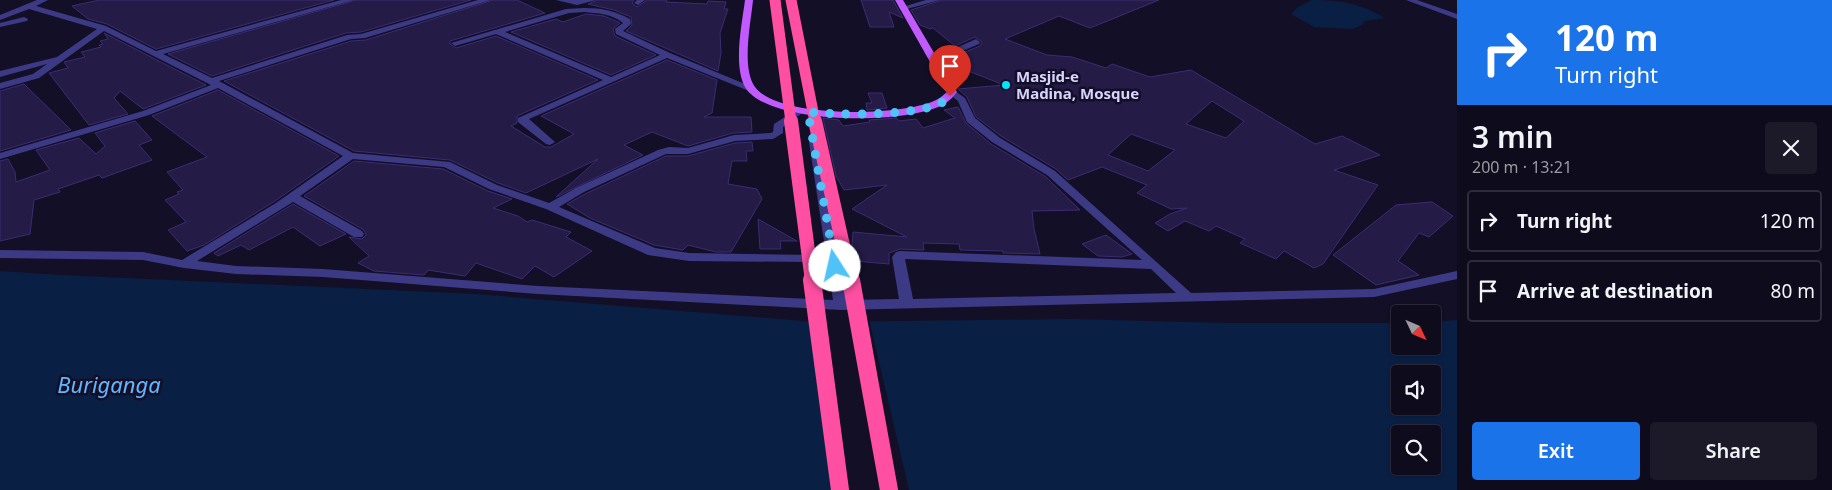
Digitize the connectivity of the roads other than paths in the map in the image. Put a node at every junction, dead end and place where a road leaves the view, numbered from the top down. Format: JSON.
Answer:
{"nodes":[{"id":1,"x":44,"y":0,"type":"edge"},
{"id":2,"x":350,"y":0,"type":"edge"},
{"id":3,"x":488,"y":0,"type":"edge"},
{"id":4,"x":560,"y":0,"type":"edge"},
{"id":5,"x":592,"y":0,"type":"edge"},
{"id":6,"x":749,"y":0,"type":"edge"},
{"id":7,"x":774,"y":0,"type":"edge"},
{"id":8,"x":791,"y":0,"type":"edge"},
{"id":9,"x":936,"y":0,"type":"edge"},
{"id":10,"x":1410,"y":0,"type":"edge"},
{"id":11,"x":901,"y":4,"type":"edge"},
{"id":12,"x":24,"y":8,"type":"junction"},
{"id":13,"x":1457,"y":17,"type":"edge"},
{"id":14,"x":0,"y":18,"type":"edge"},
{"id":15,"x":24,"y":19,"type":"dead end"},
{"id":16,"x":0,"y":25,"type":"edge"},
{"id":17,"x":103,"y":28,"type":"junction"},
{"id":18,"x":496,"y":30,"type":"junction"},
{"id":19,"x":976,"y":42,"type":"dead end"},
{"id":20,"x":455,"y":43,"type":"dead end"},
{"id":21,"x":155,"y":54,"type":"junction"},
{"id":22,"x":667,"y":55,"type":"junction"},
{"id":23,"x":62,"y":57,"type":"junction"},
{"id":24,"x":933,"y":60,"type":"junction"},
{"id":25,"x":0,"y":74,"type":"edge"},
{"id":26,"x":610,"y":80,"type":"junction"},
{"id":27,"x":215,"y":83,"type":"junction"},
{"id":28,"x":0,"y":86,"type":"edge"},
{"id":29,"x":752,"y":89,"type":"junction"},
{"id":30,"x":952,"y":92,"type":"junction"},
{"id":31,"x":804,"y":112,"type":"junction"},
{"id":32,"x":550,"y":142,"type":"dead end"},
{"id":33,"x":0,"y":156,"type":"edge"},
{"id":34,"x":351,"y":156,"type":"junction"},
{"id":35,"x":292,"y":197,"type":"junction"},
{"id":36,"x":550,"y":207,"type":"junction"},
{"id":37,"x":358,"y":234,"type":"dead end"},
{"id":38,"x":0,"y":254,"type":"edge"},
{"id":39,"x":809,"y":258,"type":"junction"},
{"id":40,"x":184,"y":264,"type":"junction"},
{"id":41,"x":1155,"y":265,"type":"junction"},
{"id":42,"x":1457,"y":275,"type":"edge"},
{"id":43,"x":1188,"y":297,"type":"junction"},
{"id":44,"x":907,"y":303,"type":"junction"},
{"id":45,"x":841,"y":305,"type":"junction"},
{"id":46,"x":840,"y":490,"type":"edge"},
{"id":47,"x":889,"y":490,"type":"edge"}],
"edges":[{"from":1,"to":12,"type":"street"},
{"from":2,"to":21,"type":"street"},
{"from":3,"to":27,"type":"street"},
{"from":4,"to":5,"type":"street"},
{"from":6,"to":29,"type":"main road"},
{"from":7,"to":39,"type":"highway","bridge":true},
{"from":8,"to":47,"type":"highway","bridge":true},
{"from":9,"to":11,"type":"street"},
{"from":10,"to":13,"type":"street"},
{"from":11,"to":24,"type":"main road"},
{"from":12,"to":14,"type":"street"},
{"from":12,"to":17,"type":"street"},
{"from":15,"to":16,"type":"street"},
{"from":17,"to":21,"type":"street"},
{"from":17,"to":23,"type":"street"},
{"from":18,"to":20,"type":"street"},
{"from":18,"to":22,"type":"street"},
{"from":18,"to":26,"type":"street"},
{"from":19,"to":24,"type":"street"},
{"from":21,"to":27,"type":"street"},
{"from":22,"to":26,"type":"street"},
{"from":22,"to":29,"type":"street"},
{"from":23,"to":25,"type":"street"},
{"from":23,"to":28,"type":"street"},
{"from":24,"to":30,"type":"main road"},
{"from":26,"to":32,"type":"street"},
{"from":27,"to":33,"type":"street"},
{"from":27,"to":34,"type":"street"},
{"from":29,"to":31,"type":"main road"},
{"from":30,"to":31,"type":"main road"},
{"from":30,"to":41,"type":"street"},
{"from":31,"to":36,"type":"street"},
{"from":31,"to":45,"type":"street"},
{"from":34,"to":35,"type":"street"},
{"from":34,"to":36,"type":"street"},
{"from":35,"to":37,"type":"street"},
{"from":35,"to":40,"type":"street"},
{"from":36,"to":39,"type":"street"},
{"from":38,"to":40,"type":"street"},
{"from":39,"to":46,"type":"highway","bridge":true},
{"from":40,"to":45,"type":"street"},
{"from":41,"to":43,"type":"street"},
{"from":41,"to":44,"type":"street"},
{"from":42,"to":43,"type":"street"},
{"from":43,"to":44,"type":"street"},
{"from":44,"to":45,"type":"street"}]}
